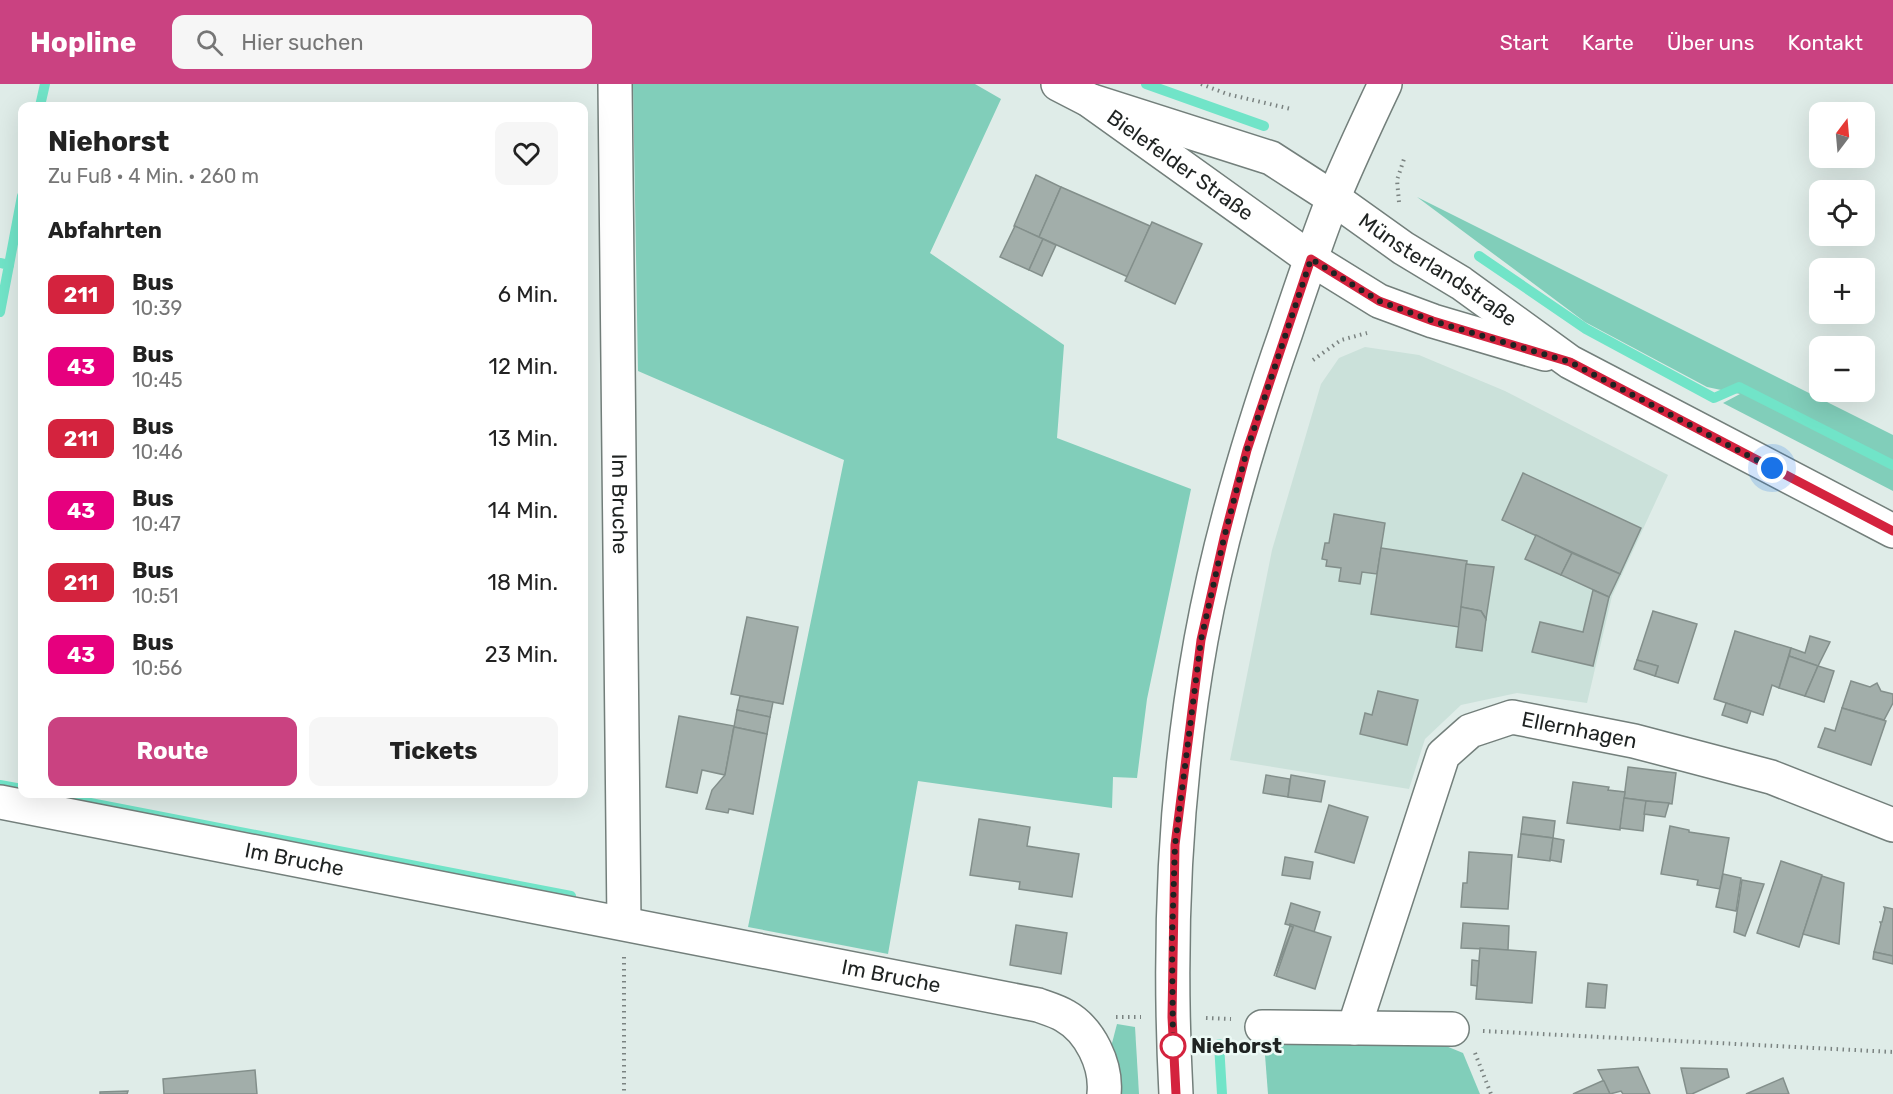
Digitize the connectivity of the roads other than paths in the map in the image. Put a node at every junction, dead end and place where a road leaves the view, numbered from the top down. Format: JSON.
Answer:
{"nodes":[{"id":1,"x":615,"y":84,"type":"edge"},
{"id":2,"x":1058,"y":84,"type":"edge"},
{"id":3,"x":1385,"y":84,"type":"edge"},
{"id":4,"x":1089,"y":100,"type":"junction"},
{"id":5,"x":1333,"y":198,"type":"junction"},
{"id":6,"x":1311,"y":259,"type":"junction"},
{"id":7,"x":1570,"y":362,"type":"junction"},
{"id":8,"x":1893,"y":531,"type":"edge"},
{"id":9,"x":0,"y":802,"type":"edge"},
{"id":10,"x":1893,"y":825,"type":"edge"},
{"id":11,"x":624,"y":923,"type":"junction"},
{"id":12,"x":1262,"y":1027,"type":"road end"},
{"id":13,"x":1354,"y":1028,"type":"junction"},
{"id":14,"x":1465,"y":1030,"type":"road end"},
{"id":15,"x":1104,"y":1094,"type":"edge"},
{"id":16,"x":1176,"y":1094,"type":"edge"}],
"edges":[{"from":1,"to":11,"type":"street","name":"Im Bruche"},
{"from":2,"to":4,"type":"street"},
{"from":3,"to":5,"type":"street"},
{"from":4,"to":5,"type":"street","name":"Bielefelder Straße"},
{"from":4,"to":6,"type":"street","name":"Bielefelder Straße"},
{"from":5,"to":6,"type":"street"},
{"from":5,"to":7,"type":"street","name":"Münsterlandstraße"},
{"from":6,"to":7,"type":"street","name":"Münsterlandstraße"},
{"from":6,"to":16,"type":"street"},
{"from":7,"to":8,"type":"street","name":"Münsterlandstraße"},
{"from":9,"to":11,"type":"street","name":"Im Bruche"},
{"from":10,"to":13,"type":"street","name":"Ellernhagen"},
{"from":11,"to":15,"type":"street","name":"Im Bruche"},
{"from":12,"to":13,"type":"street"},
{"from":13,"to":14,"type":"street"}]}
